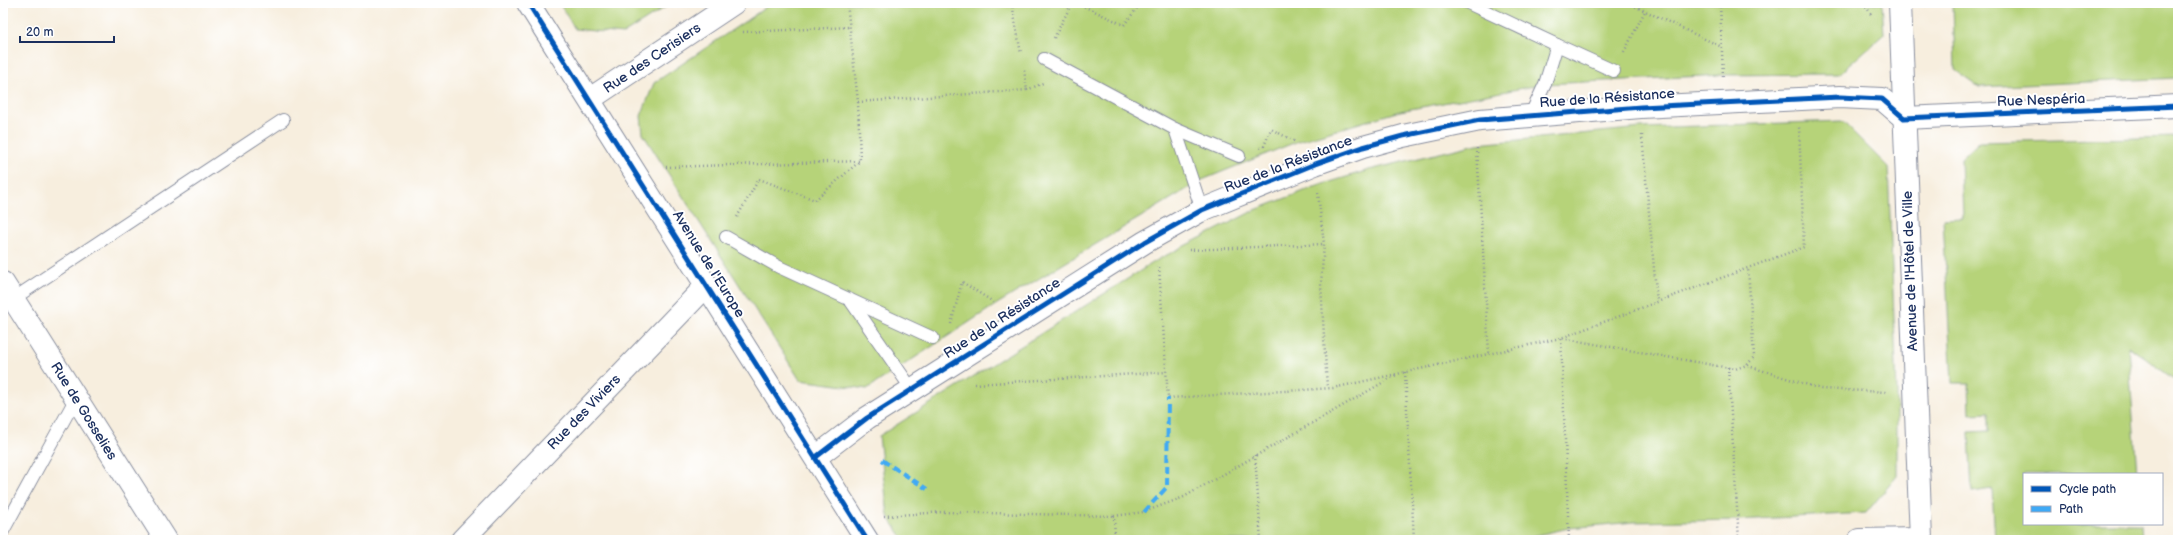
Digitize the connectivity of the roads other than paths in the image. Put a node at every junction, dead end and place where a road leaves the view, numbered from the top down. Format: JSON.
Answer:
{"nodes":[{"id":1,"x":528,"y":3,"type":"edge"},
{"id":2,"x":734,"y":3,"type":"edge"},
{"id":3,"x":1468,"y":3,"type":"edge"},
{"id":4,"x":1900,"y":3,"type":"edge"},
{"id":5,"x":1557,"y":45,"type":"junction"},
{"id":6,"x":1044,"y":59,"type":"road end"},
{"id":7,"x":1614,"y":71,"type":"road end"},
{"id":8,"x":590,"y":99,"type":"junction"},
{"id":9,"x":2178,"y":106,"type":"edge"},
{"id":10,"x":1530,"y":116,"type":"junction"},
{"id":11,"x":1904,"y":118,"type":"junction"},
{"id":12,"x":283,"y":120,"type":"dead end"},
{"id":13,"x":1175,"y":129,"type":"junction"},
{"id":14,"x":1239,"y":156,"type":"road end"},
{"id":15,"x":1202,"y":210,"type":"junction"},
{"id":16,"x":726,"y":237,"type":"road end"},
{"id":17,"x":707,"y":285,"type":"junction"},
{"id":18,"x":8,"y":291,"type":"edge"},
{"id":19,"x":850,"y":300,"type":"junction"},
{"id":20,"x":933,"y":338,"type":"road end"},
{"id":21,"x":913,"y":391,"type":"junction"},
{"id":22,"x":76,"y":398,"type":"junction"},
{"id":23,"x":816,"y":457,"type":"junction"},
{"id":24,"x":3,"y":531,"type":"edge"},
{"id":25,"x":863,"y":534,"type":"edge"},
{"id":26,"x":1921,"y":539,"type":"edge"},
{"id":27,"x":166,"y":540,"type":"edge"},
{"id":28,"x":462,"y":540,"type":"edge"},
{"id":29,"x":1859,"y":540,"type":"edge"}],
"edges":[{"from":1,"to":8,"type":"street","name":"Avenue de l'Europe"},
{"from":2,"to":8,"type":"street","name":"Rue des Cerisiers"},
{"from":3,"to":5,"type":"lane"},
{"from":4,"to":11,"type":"street","name":"Avenue de l'Hôtel de Ville"},
{"from":5,"to":7,"type":"lane"},
{"from":5,"to":10,"type":"lane"},
{"from":6,"to":13,"type":"lane"},
{"from":8,"to":17,"type":"street","name":"Avenue de l'Europe"},
{"from":9,"to":11,"type":"street","name":"Rue Nespéria"},
{"from":10,"to":11,"type":"street","name":"Rue de la Résistance"},
{"from":10,"to":15,"type":"street","name":"Rue de la Résistance"},
{"from":11,"to":26,"type":"street","name":"Avenue de l'Hôtel de Ville"},
{"from":12,"to":18,"type":"lane"},
{"from":13,"to":14,"type":"lane"},
{"from":13,"to":15,"type":"lane"},
{"from":15,"to":21,"type":"street","name":"Rue de la Résistance"},
{"from":16,"to":19,"type":"lane"},
{"from":17,"to":23,"type":"street","name":"Avenue de l'Europe"},
{"from":17,"to":28,"type":"street","name":"Rue des Viviers"},
{"from":18,"to":22,"type":"street","name":"Rue de Gosselies"},
{"from":19,"to":20,"type":"lane"},
{"from":19,"to":21,"type":"lane"},
{"from":21,"to":23,"type":"street","name":"Rue de la Résistance"},
{"from":22,"to":24,"type":"lane"},
{"from":22,"to":27,"type":"street","name":"Rue de Gosselies"},
{"from":23,"to":25,"type":"street","name":"Avenue de l'Europe"},
{"from":26,"to":29,"type":"street"}]}
